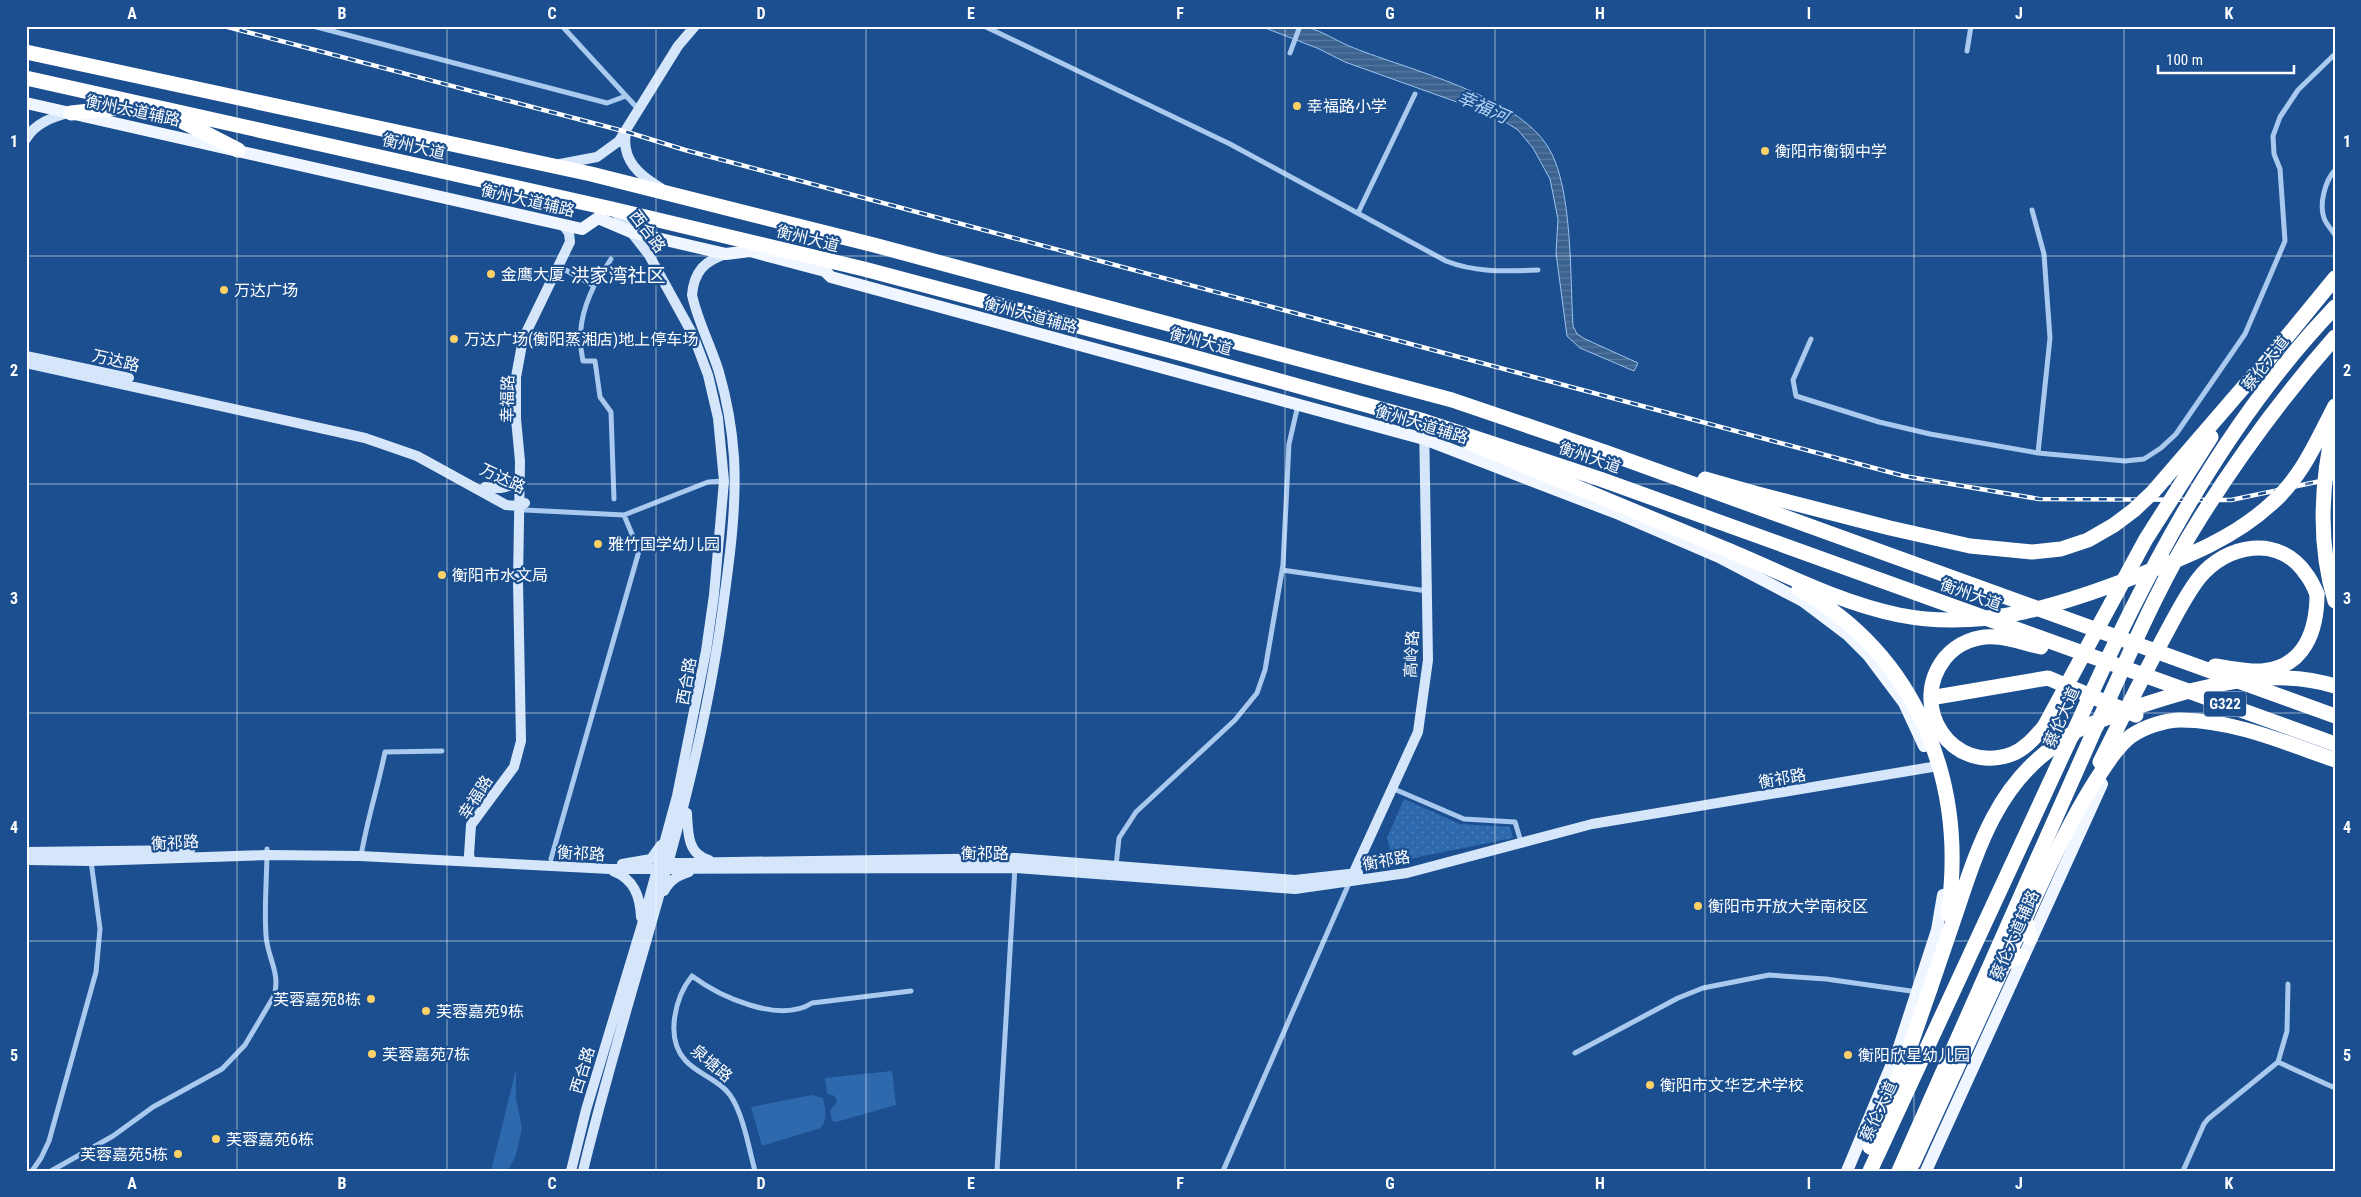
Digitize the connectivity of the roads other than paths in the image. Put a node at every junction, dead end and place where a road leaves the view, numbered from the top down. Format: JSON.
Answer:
{"nodes":[{"id":1,"x":313,"y":26,"type":"edge"},
{"id":2,"x":562,"y":26,"type":"edge"},
{"id":3,"x":690,"y":26,"type":"edge"},
{"id":4,"x":695,"y":26,"type":"edge"},
{"id":5,"x":984,"y":26,"type":"edge"},
{"id":6,"x":1300,"y":26,"type":"edge"},
{"id":7,"x":1971,"y":26,"type":"edge"},
{"id":8,"x":678,"y":46,"type":"junction"},
{"id":9,"x":1291,"y":50,"type":"dead end"},
{"id":10,"x":1966,"y":51,"type":"dead end"},
{"id":11,"x":26,"y":52,"type":"edge"},
{"id":12,"x":2335,"y":54,"type":"edge"},
{"id":13,"x":26,"y":78,"type":"edge"},
{"id":14,"x":1415,"y":94,"type":"dead end"},
{"id":15,"x":626,"y":96,"type":"junction"},
{"id":16,"x":26,"y":103,"type":"edge"},
{"id":17,"x":150,"y":105,"type":"junction"},
{"id":18,"x":639,"y":111,"type":"junction"},
{"id":19,"x":71,"y":113,"type":"junction"},
{"id":20,"x":627,"y":132,"type":"junction"},
{"id":21,"x":26,"y":139,"type":"edge"},
{"id":22,"x":238,"y":150,"type":"junction"},
{"id":23,"x":552,"y":166,"type":"junction"},
{"id":24,"x":2335,"y":170,"type":"edge"},
{"id":25,"x":673,"y":195,"type":"junction"},
{"id":26,"x":612,"y":208,"type":"junction"},
{"id":27,"x":2032,"y":210,"type":"dead end"},
{"id":28,"x":1358,"y":213,"type":"junction"},
{"id":29,"x":598,"y":218,"type":"junction"},
{"id":30,"x":563,"y":225,"type":"junction"},
{"id":31,"x":582,"y":229,"type":"junction"},
{"id":32,"x":631,"y":232,"type":"junction"},
{"id":33,"x":2335,"y":235,"type":"edge"},
{"id":34,"x":756,"y":248,"type":"junction"},
{"id":35,"x":726,"y":254,"type":"junction"},
{"id":36,"x":610,"y":259,"type":"dead end"},
{"id":37,"x":562,"y":268,"type":"junction"},
{"id":38,"x":1538,"y":270,"type":"dead end"},
{"id":39,"x":2335,"y":278,"type":"edge"},
{"id":40,"x":594,"y":286,"type":"junction"},
{"id":41,"x":2335,"y":307,"type":"edge"},
{"id":42,"x":2335,"y":337,"type":"edge"},
{"id":43,"x":1811,"y":339,"type":"dead end"},
{"id":44,"x":524,"y":344,"type":"junction"},
{"id":45,"x":26,"y":356,"type":"edge"},
{"id":46,"x":26,"y":363,"type":"edge"},
{"id":47,"x":81,"y":371,"type":"junction"},
{"id":48,"x":2254,"y":375,"type":"junction"},
{"id":49,"x":1298,"y":405,"type":"junction"},
{"id":50,"x":2335,"y":406,"type":"edge"},
{"id":51,"x":1424,"y":421,"type":"junction"},
{"id":52,"x":2335,"y":421,"type":"edge"},
{"id":53,"x":1424,"y":439,"type":"junction"},
{"id":54,"x":1605,"y":452,"type":"junction"},
{"id":55,"x":2038,"y":453,"type":"junction"},
{"id":56,"x":520,"y":479,"type":"junction"},
{"id":57,"x":724,"y":481,"type":"junction"},
{"id":58,"x":485,"y":487,"type":"junction"},
{"id":59,"x":614,"y":499,"type":"dead end"},
{"id":60,"x":523,"y":504,"type":"junction"},
{"id":61,"x":506,"y":505,"type":"junction"},
{"id":62,"x":624,"y":514,"type":"junction"},
{"id":63,"x":520,"y":523,"type":"junction"},
{"id":64,"x":1730,"y":551,"type":"junction"},
{"id":65,"x":1282,"y":570,"type":"junction"},
{"id":66,"x":1427,"y":591,"type":"junction"},
{"id":67,"x":2335,"y":602,"type":"edge"},
{"id":68,"x":2180,"y":660,"type":"junction"},
{"id":69,"x":2115,"y":665,"type":"junction"},
{"id":70,"x":2335,"y":686,"type":"edge"},
{"id":71,"x":1936,"y":697,"type":"dead end"},
{"id":72,"x":2136,"y":715,"type":"joint"},
{"id":73,"x":2335,"y":716,"type":"edge"},
{"id":74,"x":2335,"y":744,"type":"edge"},
{"id":75,"x":442,"y":751,"type":"dead end"},
{"id":76,"x":2335,"y":760,"type":"edge"},
{"id":77,"x":1931,"y":766,"type":"junction"},
{"id":78,"x":1394,"y":788,"type":"junction"},
{"id":79,"x":687,"y":799,"type":"junction"},
{"id":80,"x":2072,"y":817,"type":"junction"},
{"id":81,"x":667,"y":833,"type":"junction"},
{"id":82,"x":1520,"y":840,"type":"junction"},
{"id":83,"x":26,"y":852,"type":"edge"},
{"id":84,"x":267,"y":852,"type":"junction"},
{"id":85,"x":361,"y":853,"type":"junction"},
{"id":86,"x":472,"y":857,"type":"junction"},
{"id":87,"x":26,"y":860,"type":"edge"},
{"id":88,"x":551,"y":860,"type":"junction"},
{"id":89,"x":91,"y":861,"type":"junction"},
{"id":90,"x":715,"y":862,"type":"junction"},
{"id":91,"x":1016,"y":863,"type":"junction"},
{"id":92,"x":622,"y":864,"type":"junction"},
{"id":93,"x":663,"y":866,"type":"junction"},
{"id":94,"x":1116,"y":866,"type":"junction"},
{"id":95,"x":610,"y":869,"type":"junction"},
{"id":96,"x":696,"y":870,"type":"junction"},
{"id":97,"x":1352,"y":878,"type":"junction"},
{"id":98,"x":657,"y":906,"type":"junction"},
{"id":99,"x":2025,"y":919,"type":"junction"},
{"id":100,"x":641,"y":928,"type":"junction"},
{"id":101,"x":2030,"y":938,"type":"junction"},
{"id":102,"x":2022,"y":956,"type":"junction"},
{"id":103,"x":2005,"y":963,"type":"junction"},
{"id":104,"x":2288,"y":984,"type":"dead end"},
{"id":105,"x":911,"y":991,"type":"dead end"},
{"id":106,"x":1924,"y":991,"type":"junction"},
{"id":107,"x":1575,"y":1053,"type":"dead end"},
{"id":108,"x":2278,"y":1062,"type":"junction"},
{"id":109,"x":2335,"y":1088,"type":"edge"},
{"id":110,"x":32,"y":1171,"type":"edge"},
{"id":111,"x":51,"y":1171,"type":"edge"},
{"id":112,"x":571,"y":1171,"type":"edge"},
{"id":113,"x":582,"y":1171,"type":"edge"},
{"id":114,"x":755,"y":1171,"type":"edge"},
{"id":115,"x":996,"y":1171,"type":"edge"},
{"id":116,"x":1223,"y":1171,"type":"edge"},
{"id":117,"x":1847,"y":1171,"type":"edge"},
{"id":118,"x":1861,"y":1171,"type":"edge"},
{"id":119,"x":1870,"y":1171,"type":"edge"},
{"id":120,"x":1899,"y":1171,"type":"edge"},
{"id":121,"x":1909,"y":1171,"type":"edge"},
{"id":122,"x":1926,"y":1171,"type":"edge"},
{"id":123,"x":2183,"y":1171,"type":"edge"}],
"edges":[{"from":1,"to":15,"type":"street"},
{"from":2,"to":15,"type":"street"},
{"from":3,"to":8,"type":"street"},
{"from":4,"to":8,"type":"street"},
{"from":5,"to":28,"type":"street"},
{"from":6,"to":9,"type":"street"},
{"from":7,"to":10,"type":"street"},
{"from":8,"to":18,"type":"street"},
{"from":11,"to":23,"type":"highway","name":"衡州大道"},
{"from":12,"to":55,"type":"street"},
{"from":13,"to":17,"type":"highway","name":"衡州大道"},
{"from":14,"to":28,"type":"street"},
{"from":15,"to":18,"type":"street"},
{"from":16,"to":19,"type":"main road","name":"衡州大道辅路"},
{"from":17,"to":19,"type":"highway"},
{"from":17,"to":22,"type":"highway"},
{"from":17,"to":26,"type":"highway","name":"衡州大道"},
{"from":18,"to":20,"type":"street"},
{"from":19,"to":21,"type":"street"},
{"from":19,"to":22,"type":"main road","name":"衡州大道辅路"},
{"from":20,"to":23,"type":"street"},
{"from":20,"to":25,"type":"street"},
{"from":22,"to":30,"type":"main road","name":"衡州大道辅路"},
{"from":23,"to":25,"type":"highway","name":"衡州大道"},
{"from":24,"to":33,"type":"street"},
{"from":25,"to":54,"type":"highway","name":"衡州大道"},
{"from":26,"to":29,"type":"highway"},
{"from":26,"to":32,"type":"street","name":"西合路"},
{"from":26,"to":34,"type":"highway","name":"衡州大道"},
{"from":27,"to":55,"type":"street"},
{"from":28,"to":38,"type":"street"},
{"from":29,"to":31,"type":"main road","name":"衡州大道辅路"},
{"from":29,"to":32,"type":"main road","name":"衡州大道辅路"},
{"from":30,"to":31,"type":"main road","name":"衡州大道辅路"},
{"from":30,"to":44,"type":"street","name":"幸福路"},
{"from":31,"to":37,"type":"street","name":"幸福路"},
{"from":32,"to":35,"type":"main road","name":"衡州大道辅路"},
{"from":32,"to":57,"type":"street","name":"西合路"},
{"from":34,"to":35,"type":"main road","name":"衡州大道辅路"},
{"from":34,"to":49,"type":"main road","name":"衡州大道辅路"},
{"from":34,"to":51,"type":"highway","name":"衡州大道"},
{"from":35,"to":79,"type":"street","name":"西合路"},
{"from":36,"to":40,"type":"street"},
{"from":37,"to":40,"type":"street"},
{"from":37,"to":44,"type":"street","name":"幸福路"},
{"from":39,"to":48,"type":"highway","bridge":true},
{"from":40,"to":59,"type":"street"},
{"from":41,"to":119,"type":"highway","name":"蔡伦大道","bridge":true},
{"from":42,"to":120,"type":"highway","bridge":true},
{"from":43,"to":55,"type":"street"},
{"from":44,"to":56,"type":"street","name":"幸福路"},
{"from":44,"to":60,"type":"street","name":"幸福路"},
{"from":45,"to":47,"type":"street","name":"万达路"},
{"from":46,"to":47,"type":"street","name":"万达路"},
{"from":47,"to":58,"type":"street","name":"万达路"},
{"from":47,"to":61,"type":"street","name":"万达路"},
{"from":48,"to":54,"type":"highway","bridge":true},
{"from":48,"to":69,"type":"highway","bridge":true},
{"from":49,"to":53,"type":"main road","name":"衡州大道辅路"},
{"from":49,"to":65,"type":"street"},
{"from":50,"to":64,"type":"highway","bridge":true},
{"from":51,"to":53,"type":"street","name":"高岭路"},
{"from":51,"to":64,"type":"highway"},
{"from":51,"to":69,"type":"highway","name":"衡州大道"},
{"from":52,"to":67,"type":"highway","bridge":true},
{"from":53,"to":66,"type":"street","name":"高岭路"},
{"from":53,"to":77,"type":"main road","name":"衡州大道辅路"},
{"from":54,"to":68,"type":"highway","name":"衡州大道","number":"G322"},
{"from":56,"to":58,"type":"street"},
{"from":56,"to":60,"type":"street","name":"幸福路"},
{"from":57,"to":62,"type":"street"},
{"from":57,"to":81,"type":"street","name":"西合路"},
{"from":58,"to":60,"type":"street","name":"万达路"},
{"from":60,"to":61,"type":"street","name":"万达路"},
{"from":60,"to":62,"type":"street"},
{"from":60,"to":63,"type":"street","name":"幸福路"},
{"from":60,"to":86,"type":"street","name":"幸福路"},
{"from":61,"to":63,"type":"street"},
{"from":62,"to":88,"type":"street"},
{"from":63,"to":86,"type":"street","name":"幸福路"},
{"from":64,"to":106,"type":"highway","bridge":true},
{"from":65,"to":66,"type":"street"},
{"from":65,"to":94,"type":"street"},
{"from":66,"to":78,"type":"street","name":"高岭路"},
{"from":68,"to":73,"type":"highway","name":"衡州大道","number":"G322"},
{"from":68,"to":80,"type":"highway","bridge":true},
{"from":69,"to":74,"type":"highway","name":"衡州大道","number":"G322"},
{"from":70,"to":106,"type":"highway","bridge":true},
{"from":71,"to":72,"type":"highway"},
{"from":72,"to":101,"type":"main road","name":"蔡伦大道辅路"},
{"from":75,"to":85,"type":"street"},
{"from":76,"to":80,"type":"highway","bridge":true},
{"from":77,"to":82,"type":"street","name":"衡祁路"},
{"from":77,"to":106,"type":"main road"},
{"from":78,"to":82,"type":"street"},
{"from":78,"to":97,"type":"street","name":"高岭路"},
{"from":79,"to":90,"type":"street"},
{"from":79,"to":93,"type":"street","name":"西合路"},
{"from":80,"to":99,"type":"highway","bridge":true},
{"from":81,"to":92,"type":"street"},
{"from":81,"to":93,"type":"street","name":"西合路"},
{"from":82,"to":97,"type":"street","name":"衡祁路"},
{"from":83,"to":84,"type":"street","name":"衡祁路"},
{"from":84,"to":85,"type":"street","name":"衡祁路"},
{"from":84,"to":89,"type":"street","name":"衡祁路"},
{"from":84,"to":111,"type":"street"},
{"from":85,"to":86,"type":"street","name":"衡祁路"},
{"from":86,"to":88,"type":"street","name":"衡祁路"},
{"from":86,"to":95,"type":"street","name":"衡祁路"},
{"from":87,"to":89,"type":"street","name":"衡祁路"},
{"from":88,"to":92,"type":"street","name":"衡祁路"},
{"from":89,"to":110,"type":"street"},
{"from":90,"to":91,"type":"street","name":"衡祁路"},
{"from":90,"to":93,"type":"street","name":"衡祁路"},
{"from":91,"to":94,"type":"street","name":"衡祁路"},
{"from":91,"to":96,"type":"street","name":"衡祁路"},
{"from":91,"to":97,"type":"street","name":"衡祁路"},
{"from":91,"to":115,"type":"street"},
{"from":92,"to":93,"type":"street","name":"衡祁路"},
{"from":93,"to":95,"type":"street","name":"衡祁路"},
{"from":93,"to":96,"type":"street","name":"衡祁路"},
{"from":93,"to":98,"type":"street","name":"西合路"},
{"from":93,"to":100,"type":"street","name":"西合路"},
{"from":94,"to":97,"type":"street","name":"衡祁路"},
{"from":95,"to":100,"type":"street"},
{"from":96,"to":98,"type":"street"},
{"from":97,"to":116,"type":"street"},
{"from":98,"to":113,"type":"street","name":"西合路"},
{"from":99,"to":101,"type":"highway"},
{"from":99,"to":103,"type":"highway"},
{"from":100,"to":112,"type":"street","name":"西合路"},
{"from":101,"to":102,"type":"main road","name":"蔡伦大道辅路"},
{"from":102,"to":103,"type":"highway"},
{"from":102,"to":122,"type":"main road","name":"蔡伦大道辅路"},
{"from":103,"to":121,"type":"highway"},
{"from":104,"to":108,"type":"street"},
{"from":105,"to":114,"type":"street","name":"泉塘路"},
{"from":106,"to":107,"type":"street"},
{"from":106,"to":117,"type":"main road"},
{"from":106,"to":118,"type":"highway"},
{"from":108,"to":109,"type":"street"},
{"from":108,"to":123,"type":"street"}]}
